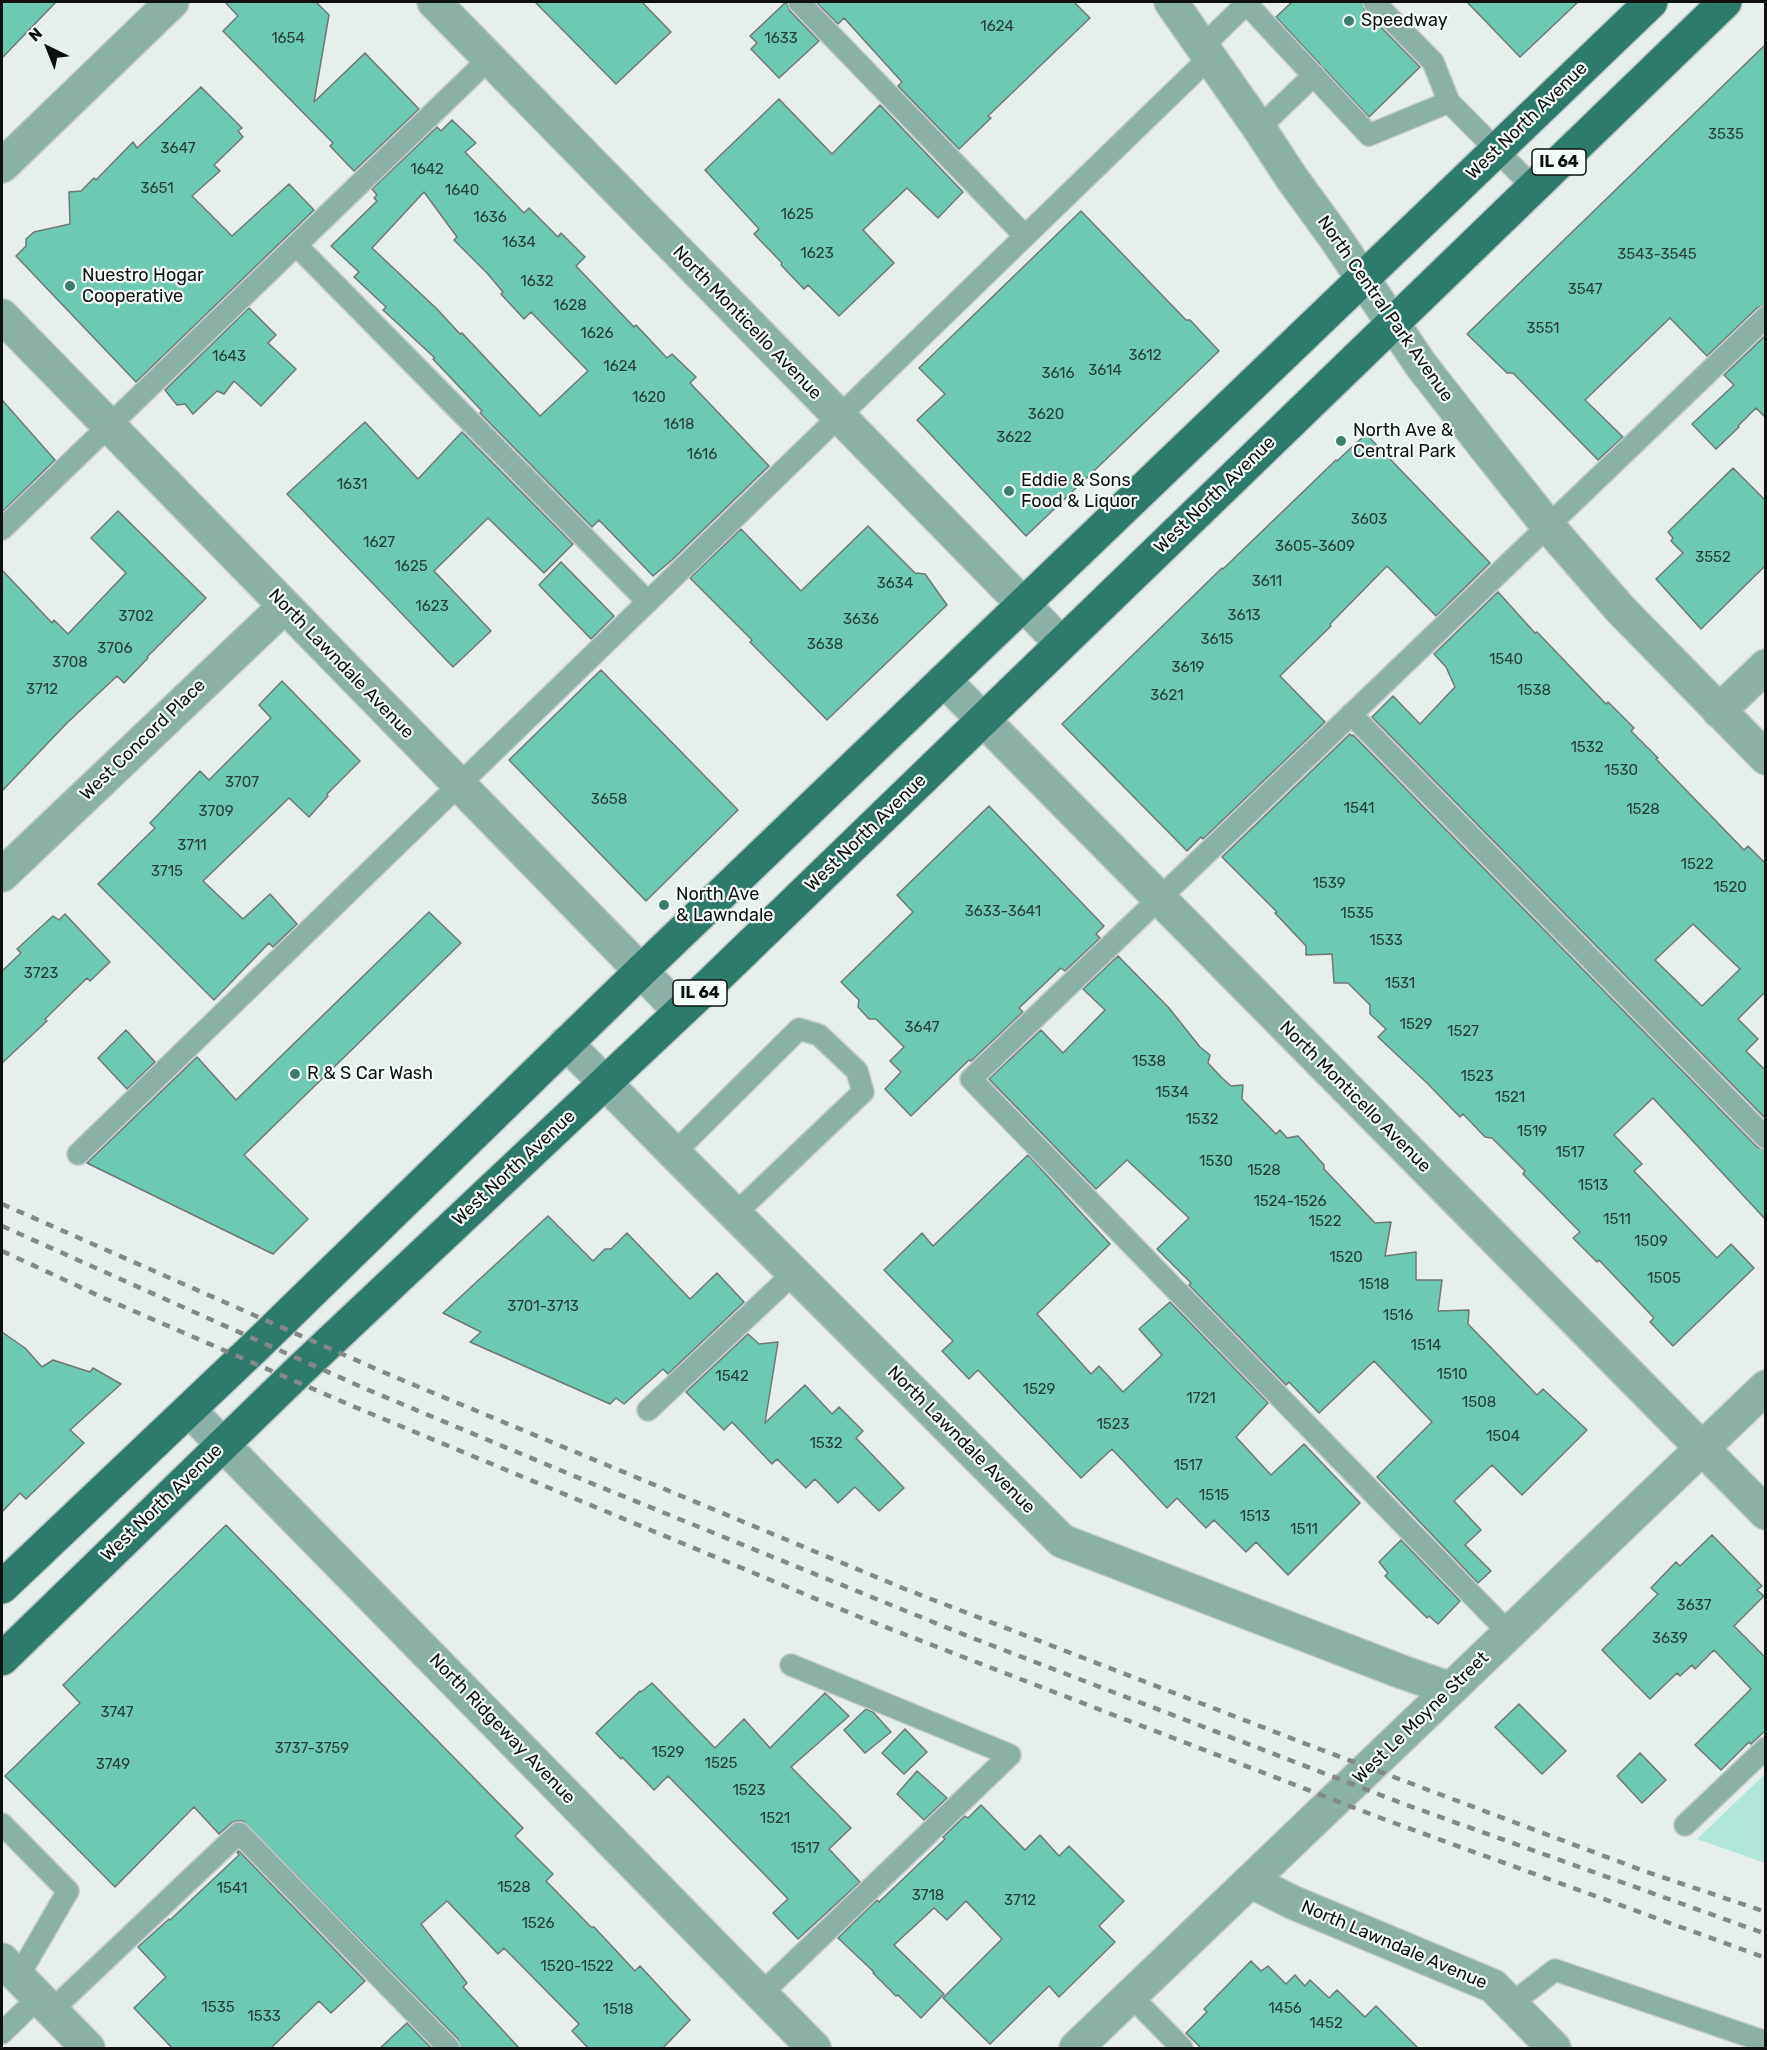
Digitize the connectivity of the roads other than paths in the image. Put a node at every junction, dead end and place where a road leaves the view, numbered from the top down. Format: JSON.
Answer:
{"nodes":[{"id":1,"x":172,"y":2,"type":"edge"},
{"id":2,"x":434,"y":2,"type":"edge"},
{"id":3,"x":799,"y":2,"type":"edge"},
{"id":4,"x":1170,"y":2,"type":"edge"},
{"id":5,"x":1247,"y":2,"type":"edge"},
{"id":6,"x":1374,"y":2,"type":"edge"},
{"id":7,"x":1651,"y":2,"type":"edge"},
{"id":8,"x":1725,"y":2,"type":"edge"},
{"id":9,"x":1207,"y":51,"type":"junction"},
{"id":10,"x":490,"y":58,"type":"junction"},
{"id":11,"x":1314,"y":75,"type":"junction"},
{"id":12,"x":1449,"y":102,"type":"junction"},
{"id":13,"x":1259,"y":128,"type":"junction"},
{"id":14,"x":1497,"y":150,"type":"junction"},
{"id":15,"x":2,"y":166,"type":"edge"},
{"id":16,"x":1533,"y":188,"type":"junction"},
{"id":17,"x":1025,"y":236,"type":"junction"},
{"id":18,"x":296,"y":245,"type":"junction"},
{"id":19,"x":1363,"y":278,"type":"junction"},
{"id":20,"x":2,"y":316,"type":"edge"},
{"id":21,"x":1766,"y":317,"type":"edge"},
{"id":22,"x":1393,"y":322,"type":"junction"},
{"id":23,"x":839,"y":416,"type":"junction"},
{"id":24,"x":108,"y":426,"type":"junction"},
{"id":25,"x":1548,"y":526,"type":"junction"},
{"id":26,"x":2,"y":529,"type":"edge"},
{"id":27,"x":648,"y":602,"type":"junction"},
{"id":28,"x":1023,"y":605,"type":"junction"},
{"id":29,"x":285,"y":606,"type":"junction"},
{"id":30,"x":1061,"y":643,"type":"junction"},
{"id":31,"x":1766,"y":666,"type":"edge"},
{"id":32,"x":944,"y":680,"type":"junction"},
{"id":33,"x":1719,"y":711,"type":"junction"},
{"id":34,"x":1351,"y":714,"type":"junction"},
{"id":35,"x":982,"y":720,"type":"junction"},
{"id":36,"x":1766,"y":758,"type":"edge"},
{"id":37,"x":459,"y":785,"type":"junction"},
{"id":38,"x":2,"y":875,"type":"edge"},
{"id":39,"x":1159,"y":898,"type":"junction"},
{"id":40,"x":640,"y":972,"type":"junction"},
{"id":41,"x":680,"y":1011,"type":"junction"},
{"id":42,"x":566,"y":1043,"type":"junction"},
{"id":43,"x":604,"y":1083,"type":"junction"},
{"id":44,"x":1766,"y":1138,"type":"edge"},
{"id":45,"x":674,"y":1153,"type":"junction"},
{"id":46,"x":78,"y":1155,"type":"dead end"},
{"id":47,"x":735,"y":1214,"type":"junction"},
{"id":48,"x":794,"y":1273,"type":"junction"},
{"id":49,"x":1766,"y":1386,"type":"edge"},
{"id":50,"x":189,"y":1410,"type":"junction"},
{"id":51,"x":648,"y":1410,"type":"dead end"},
{"id":52,"x":223,"y":1445,"type":"junction"},
{"id":53,"x":1701,"y":1448,"type":"junction"},
{"id":54,"x":1766,"y":1513,"type":"edge"},
{"id":55,"x":2,"y":1587,"type":"edge"},
{"id":56,"x":1509,"y":1633,"type":"junction"},
{"id":57,"x":2,"y":1659,"type":"edge"},
{"id":58,"x":791,"y":1665,"type":"dead end"},
{"id":59,"x":1451,"y":1689,"type":"junction"},
{"id":60,"x":1766,"y":1748,"type":"edge"},
{"id":61,"x":2,"y":1824,"type":"edge"},
{"id":62,"x":1685,"y":1825,"type":"dead end"},
{"id":63,"x":1250,"y":1881,"type":"junction"},
{"id":64,"x":27,"y":1986,"type":"edge"},
{"id":65,"x":761,"y":1994,"type":"junction"},
{"id":66,"x":1131,"y":1996,"type":"junction"},
{"id":67,"x":1511,"y":2004,"type":"junction"},
{"id":68,"x":2,"y":2033,"type":"edge"},
{"id":69,"x":1766,"y":2042,"type":"edge"},
{"id":70,"x":88,"y":2049,"type":"edge"},
{"id":71,"x":449,"y":2049,"type":"edge"},
{"id":72,"x":814,"y":2049,"type":"edge"},
{"id":73,"x":1076,"y":2049,"type":"edge"},
{"id":74,"x":1182,"y":2049,"type":"edge"},
{"id":75,"x":1554,"y":2049,"type":"edge"}],
"edges":[{"from":1,"to":15,"type":"street"},
{"from":2,"to":10,"type":"street","name":"North Monticello Avenue"},
{"from":3,"to":17,"type":"lane"},
{"from":4,"to":9,"type":"street","name":"North Central Park Avenue"},
{"from":5,"to":9,"type":"lane"},
{"from":5,"to":11,"type":"lane"},
{"from":6,"to":12,"type":"lane"},
{"from":7,"to":14,"type":"main road","name":"West North Avenue","number":"IL 64"},
{"from":8,"to":16,"type":"main road","name":"West North Avenue","number":"IL 64"},
{"from":9,"to":13,"type":"street","name":"North Central Park Avenue"},
{"from":9,"to":17,"type":"lane"},
{"from":10,"to":18,"type":"lane"},
{"from":10,"to":23,"type":"street","name":"North Monticello Avenue"},
{"from":11,"to":12,"type":"lane"},
{"from":11,"to":13,"type":"lane"},
{"from":12,"to":14,"type":"lane"},
{"from":13,"to":19,"type":"street","name":"North Central Park Avenue"},
{"from":14,"to":16,"type":"lane"},
{"from":14,"to":19,"type":"main road","name":"West North Avenue","number":"IL 64"},
{"from":16,"to":22,"type":"main road","name":"West North Avenue","number":"IL 64"},
{"from":17,"to":23,"type":"lane"},
{"from":18,"to":24,"type":"lane"},
{"from":18,"to":27,"type":"lane"},
{"from":19,"to":22,"type":"street","name":"North Central Park Avenue"},
{"from":19,"to":28,"type":"main road","name":"West North Avenue","number":"IL 64"},
{"from":20,"to":24,"type":"street","name":"North Lawndale Avenue"},
{"from":21,"to":25,"type":"lane"},
{"from":22,"to":25,"type":"street","name":"North Central Park Avenue"},
{"from":22,"to":30,"type":"main road","name":"West North Avenue","number":"IL 64"},
{"from":23,"to":27,"type":"lane"},
{"from":23,"to":28,"type":"street","name":"North Monticello Avenue"},
{"from":24,"to":26,"type":"lane"},
{"from":24,"to":29,"type":"street","name":"North Lawndale Avenue"},
{"from":25,"to":33,"type":"street","name":"North Central Park Avenue"},
{"from":25,"to":34,"type":"lane"},
{"from":27,"to":37,"type":"lane"},
{"from":28,"to":30,"type":"street","name":"North Monticello Avenue"},
{"from":28,"to":32,"type":"main road","name":"West North Avenue","number":"IL 64"},
{"from":29,"to":37,"type":"street","name":"North Lawndale Avenue"},
{"from":29,"to":38,"type":"street","name":"West Concord Place"},
{"from":30,"to":35,"type":"main road","name":"West North Avenue","number":"IL 64"},
{"from":31,"to":33,"type":"street"},
{"from":32,"to":35,"type":"street","name":"North Monticello Avenue"},
{"from":32,"to":40,"type":"main road","name":"West North Avenue","number":"IL 64"},
{"from":33,"to":36,"type":"street","name":"North Central Park Avenue"},
{"from":34,"to":39,"type":"lane"},
{"from":34,"to":44,"type":"lane"},
{"from":35,"to":39,"type":"street","name":"North Monticello Avenue"},
{"from":35,"to":41,"type":"main road","name":"West North Avenue","number":"IL 64"},
{"from":37,"to":40,"type":"street","name":"North Lawndale Avenue"},
{"from":37,"to":46,"type":"lane"},
{"from":39,"to":53,"type":"street","name":"North Monticello Avenue"},
{"from":39,"to":56,"type":"lane"},
{"from":40,"to":41,"type":"street","name":"North Lawndale Avenue"},
{"from":40,"to":42,"type":"main road","name":"West North Avenue","number":"IL 64"},
{"from":41,"to":43,"type":"main road","name":"West North Avenue","number":"IL 64"},
{"from":42,"to":43,"type":"street","name":"North Lawndale Avenue"},
{"from":42,"to":50,"type":"main road","name":"West North Avenue","number":"IL 64"},
{"from":43,"to":45,"type":"street","name":"North Lawndale Avenue"},
{"from":43,"to":52,"type":"main road","name":"West North Avenue","number":"IL 64"},
{"from":45,"to":47,"type":"street","name":"North Lawndale Avenue"},
{"from":45,"to":47,"type":"lane"},
{"from":47,"to":48,"type":"street","name":"North Lawndale Avenue"},
{"from":48,"to":51,"type":"lane"},
{"from":48,"to":59,"type":"street","name":"North Lawndale Avenue"},
{"from":49,"to":53,"type":"street","name":"West Le Moyne Street"},
{"from":50,"to":52,"type":"street","name":"North Ridgeway Avenue"},
{"from":50,"to":55,"type":"main road","name":"West North Avenue","number":"IL 64"},
{"from":52,"to":57,"type":"main road","name":"West North Avenue","number":"IL 64"},
{"from":52,"to":65,"type":"street","name":"North Ridgeway Avenue"},
{"from":53,"to":54,"type":"street","name":"North Monticello Avenue"},
{"from":53,"to":56,"type":"street","name":"West Le Moyne Street"},
{"from":56,"to":59,"type":"street","name":"West Le Moyne Street"},
{"from":58,"to":65,"type":"lane"},
{"from":59,"to":63,"type":"street","name":"West Le Moyne Street"},
{"from":60,"to":62,"type":"lane"},
{"from":61,"to":64,"type":"lane"},
{"from":63,"to":66,"type":"street","name":"West Le Moyne Street"},
{"from":63,"to":67,"type":"street","name":"North Lawndale Avenue"},
{"from":64,"to":68,"type":"lane"},
{"from":64,"to":70,"type":"street"},
{"from":64,"to":71,"type":"lane"},
{"from":65,"to":72,"type":"street","name":"North Ridgeway Avenue"},
{"from":66,"to":73,"type":"street","name":"West Le Moyne Street"},
{"from":66,"to":74,"type":"lane"},
{"from":67,"to":69,"type":"lane"},
{"from":67,"to":75,"type":"street","name":"North Lawndale Avenue"}]}
